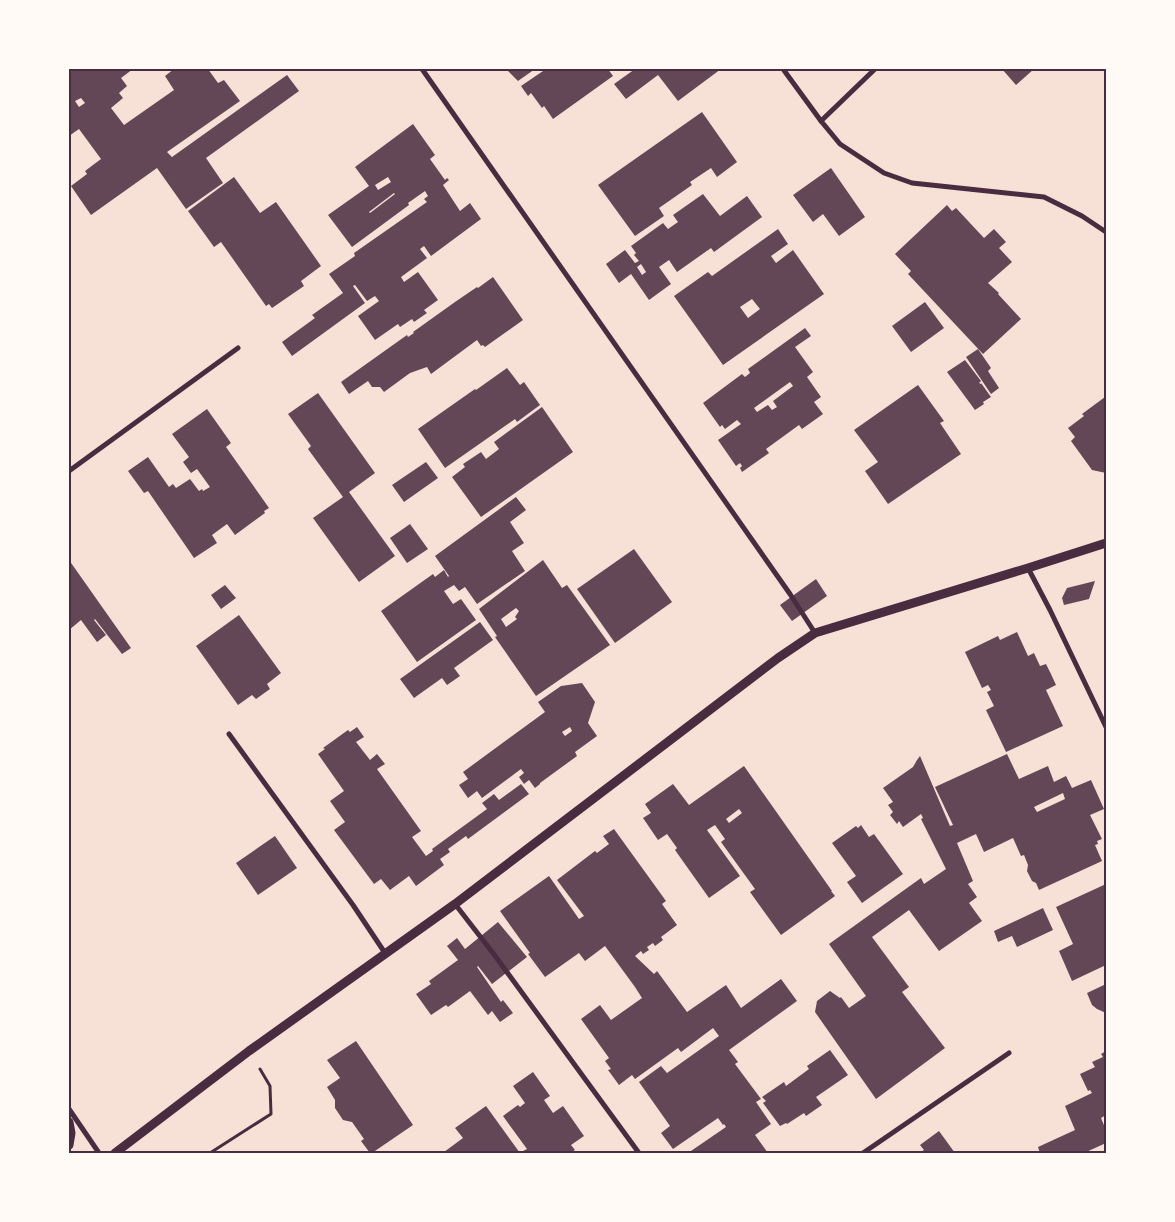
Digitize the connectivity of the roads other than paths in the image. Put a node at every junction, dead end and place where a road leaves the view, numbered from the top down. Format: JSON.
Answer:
{"nodes":[{"id":1,"x":422,"y":69,"type":"edge"},
{"id":2,"x":783,"y":69,"type":"edge"},
{"id":3,"x":875,"y":69,"type":"edge"},
{"id":4,"x":820,"y":122,"type":"junction"},
{"id":5,"x":1106,"y":232,"type":"edge"},
{"id":6,"x":238,"y":348,"type":"dead end"},
{"id":7,"x":69,"y":471,"type":"edge"},
{"id":8,"x":1106,"y":544,"type":"edge"},
{"id":9,"x":1028,"y":568,"type":"junction"},
{"id":10,"x":814,"y":633,"type":"junction"},
{"id":11,"x":1106,"y":727,"type":"edge"},
{"id":12,"x":229,"y":734,"type":"dead end"},
{"id":13,"x":455,"y":904,"type":"junction"},
{"id":14,"x":385,"y":953,"type":"junction"},
{"id":15,"x":1009,"y":1053,"type":"dead end"},
{"id":16,"x":69,"y":1109,"type":"edge"},
{"id":17,"x":69,"y":1122,"type":"edge"},
{"id":18,"x":69,"y":1145,"type":"edge"},
{"id":19,"x":99,"y":1153,"type":"edge"},
{"id":20,"x":115,"y":1153,"type":"edge"},
{"id":21,"x":639,"y":1153,"type":"edge"},
{"id":22,"x":863,"y":1153,"type":"edge"}],
"edges":[{"from":1,"to":10,"type":"street"},
{"from":2,"to":4,"type":"street"},
{"from":3,"to":4,"type":"street"},
{"from":4,"to":5,"type":"street"},
{"from":6,"to":7,"type":"street"},
{"from":8,"to":9,"type":"street"},
{"from":9,"to":10,"type":"street"},
{"from":9,"to":11,"type":"street"},
{"from":10,"to":13,"type":"street"},
{"from":12,"to":14,"type":"street"},
{"from":13,"to":14,"type":"street"},
{"from":13,"to":21,"type":"street"},
{"from":14,"to":20,"type":"street"},
{"from":15,"to":22,"type":"street"},
{"from":16,"to":19,"type":"street"},
{"from":17,"to":18,"type":"street"}]}
